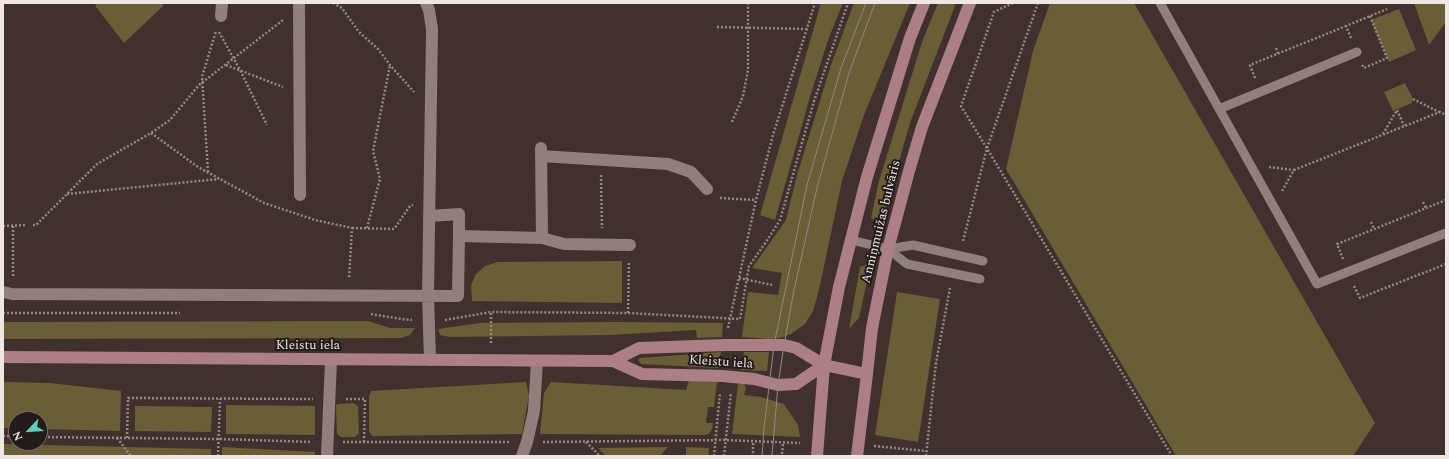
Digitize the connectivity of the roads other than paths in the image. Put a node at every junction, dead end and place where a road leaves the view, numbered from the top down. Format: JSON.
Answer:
{"nodes":[{"id":1,"x":222,"y":3,"type":"edge"},
{"id":2,"x":426,"y":3,"type":"edge"},
{"id":3,"x":924,"y":3,"type":"edge"},
{"id":4,"x":970,"y":3,"type":"edge"},
{"id":5,"x":1160,"y":3,"type":"edge"},
{"id":6,"x":299,"y":5,"type":"edge"},
{"id":7,"x":221,"y":16,"type":"dead end"},
{"id":8,"x":1357,"y":52,"type":"road end"},
{"id":9,"x":1219,"y":109,"type":"junction"},
{"id":10,"x":707,"y":189,"type":"road end"},
{"id":11,"x":300,"y":195,"type":"dead end"},
{"id":12,"x":428,"y":216,"type":"junction"},
{"id":13,"x":1446,"y":232,"type":"edge"},
{"id":14,"x":459,"y":236,"type":"junction"},
{"id":15,"x":542,"y":238,"type":"junction"},
{"id":16,"x":851,"y":240,"type":"junction"},
{"id":17,"x":630,"y":245,"type":"road end"},
{"id":18,"x":888,"y":249,"type":"junction"},
{"id":19,"x":983,"y":261,"type":"dead end"},
{"id":20,"x":980,"y":279,"type":"dead end"},
{"id":21,"x":8,"y":293,"type":"edge"},
{"id":22,"x":428,"y":295,"type":"junction"},
{"id":23,"x":3,"y":357,"type":"edge"},
{"id":24,"x":331,"y":360,"type":"junction"},
{"id":25,"x":430,"y":360,"type":"junction"},
{"id":26,"x":538,"y":361,"type":"junction"},
{"id":27,"x":613,"y":361,"type":"junction"},
{"id":28,"x":824,"y":365,"type":"junction"},
{"id":29,"x":867,"y":374,"type":"junction"},
{"id":30,"x":327,"y":456,"type":"edge"},
{"id":31,"x":522,"y":456,"type":"edge"},
{"id":32,"x":817,"y":456,"type":"edge"},
{"id":33,"x":857,"y":456,"type":"edge"}],
"edges":[{"from":1,"to":7,"type":"street"},
{"from":2,"to":12,"type":"street"},
{"from":3,"to":16,"type":"street","name":"Anniņmuižas bulvāris"},
{"from":4,"to":18,"type":"street","name":"Anniņmuižas bulvāris"},
{"from":5,"to":9,"type":"lane"},
{"from":6,"to":11,"type":"street"},
{"from":8,"to":9,"type":"lane"},
{"from":9,"to":13,"type":"lane"},
{"from":10,"to":15,"type":"street"},
{"from":12,"to":14,"type":"street"},
{"from":12,"to":22,"type":"street"},
{"from":14,"to":15,"type":"street"},
{"from":14,"to":22,"type":"street"},
{"from":15,"to":17,"type":"street"},
{"from":16,"to":18,"type":"lane"},
{"from":16,"to":28,"type":"street","name":"Anniņmuižas bulvāris"},
{"from":18,"to":19,"type":"lane"},
{"from":18,"to":20,"type":"lane"},
{"from":18,"to":29,"type":"street","name":"Anniņmuižas bulvāris"},
{"from":21,"to":22,"type":"street"},
{"from":22,"to":25,"type":"street"},
{"from":23,"to":24,"type":"street","name":"Kleistu iela"},
{"from":24,"to":25,"type":"street","name":"Kleistu iela"},
{"from":24,"to":30,"type":"street"},
{"from":25,"to":26,"type":"street","name":"Kleistu iela"},
{"from":26,"to":27,"type":"street","name":"Kleistu iela"},
{"from":26,"to":31,"type":"street"},
{"from":27,"to":28,"type":"street","name":"Kleistu iela"},
{"from":27,"to":28,"type":"street","name":"Kleistu iela"},
{"from":28,"to":29,"type":"street","name":"Kleistu iela"},
{"from":28,"to":32,"type":"street","name":"Anniņmuižas bulvāris"},
{"from":29,"to":33,"type":"street","name":"Anniņmuižas bulvāris"}]}
